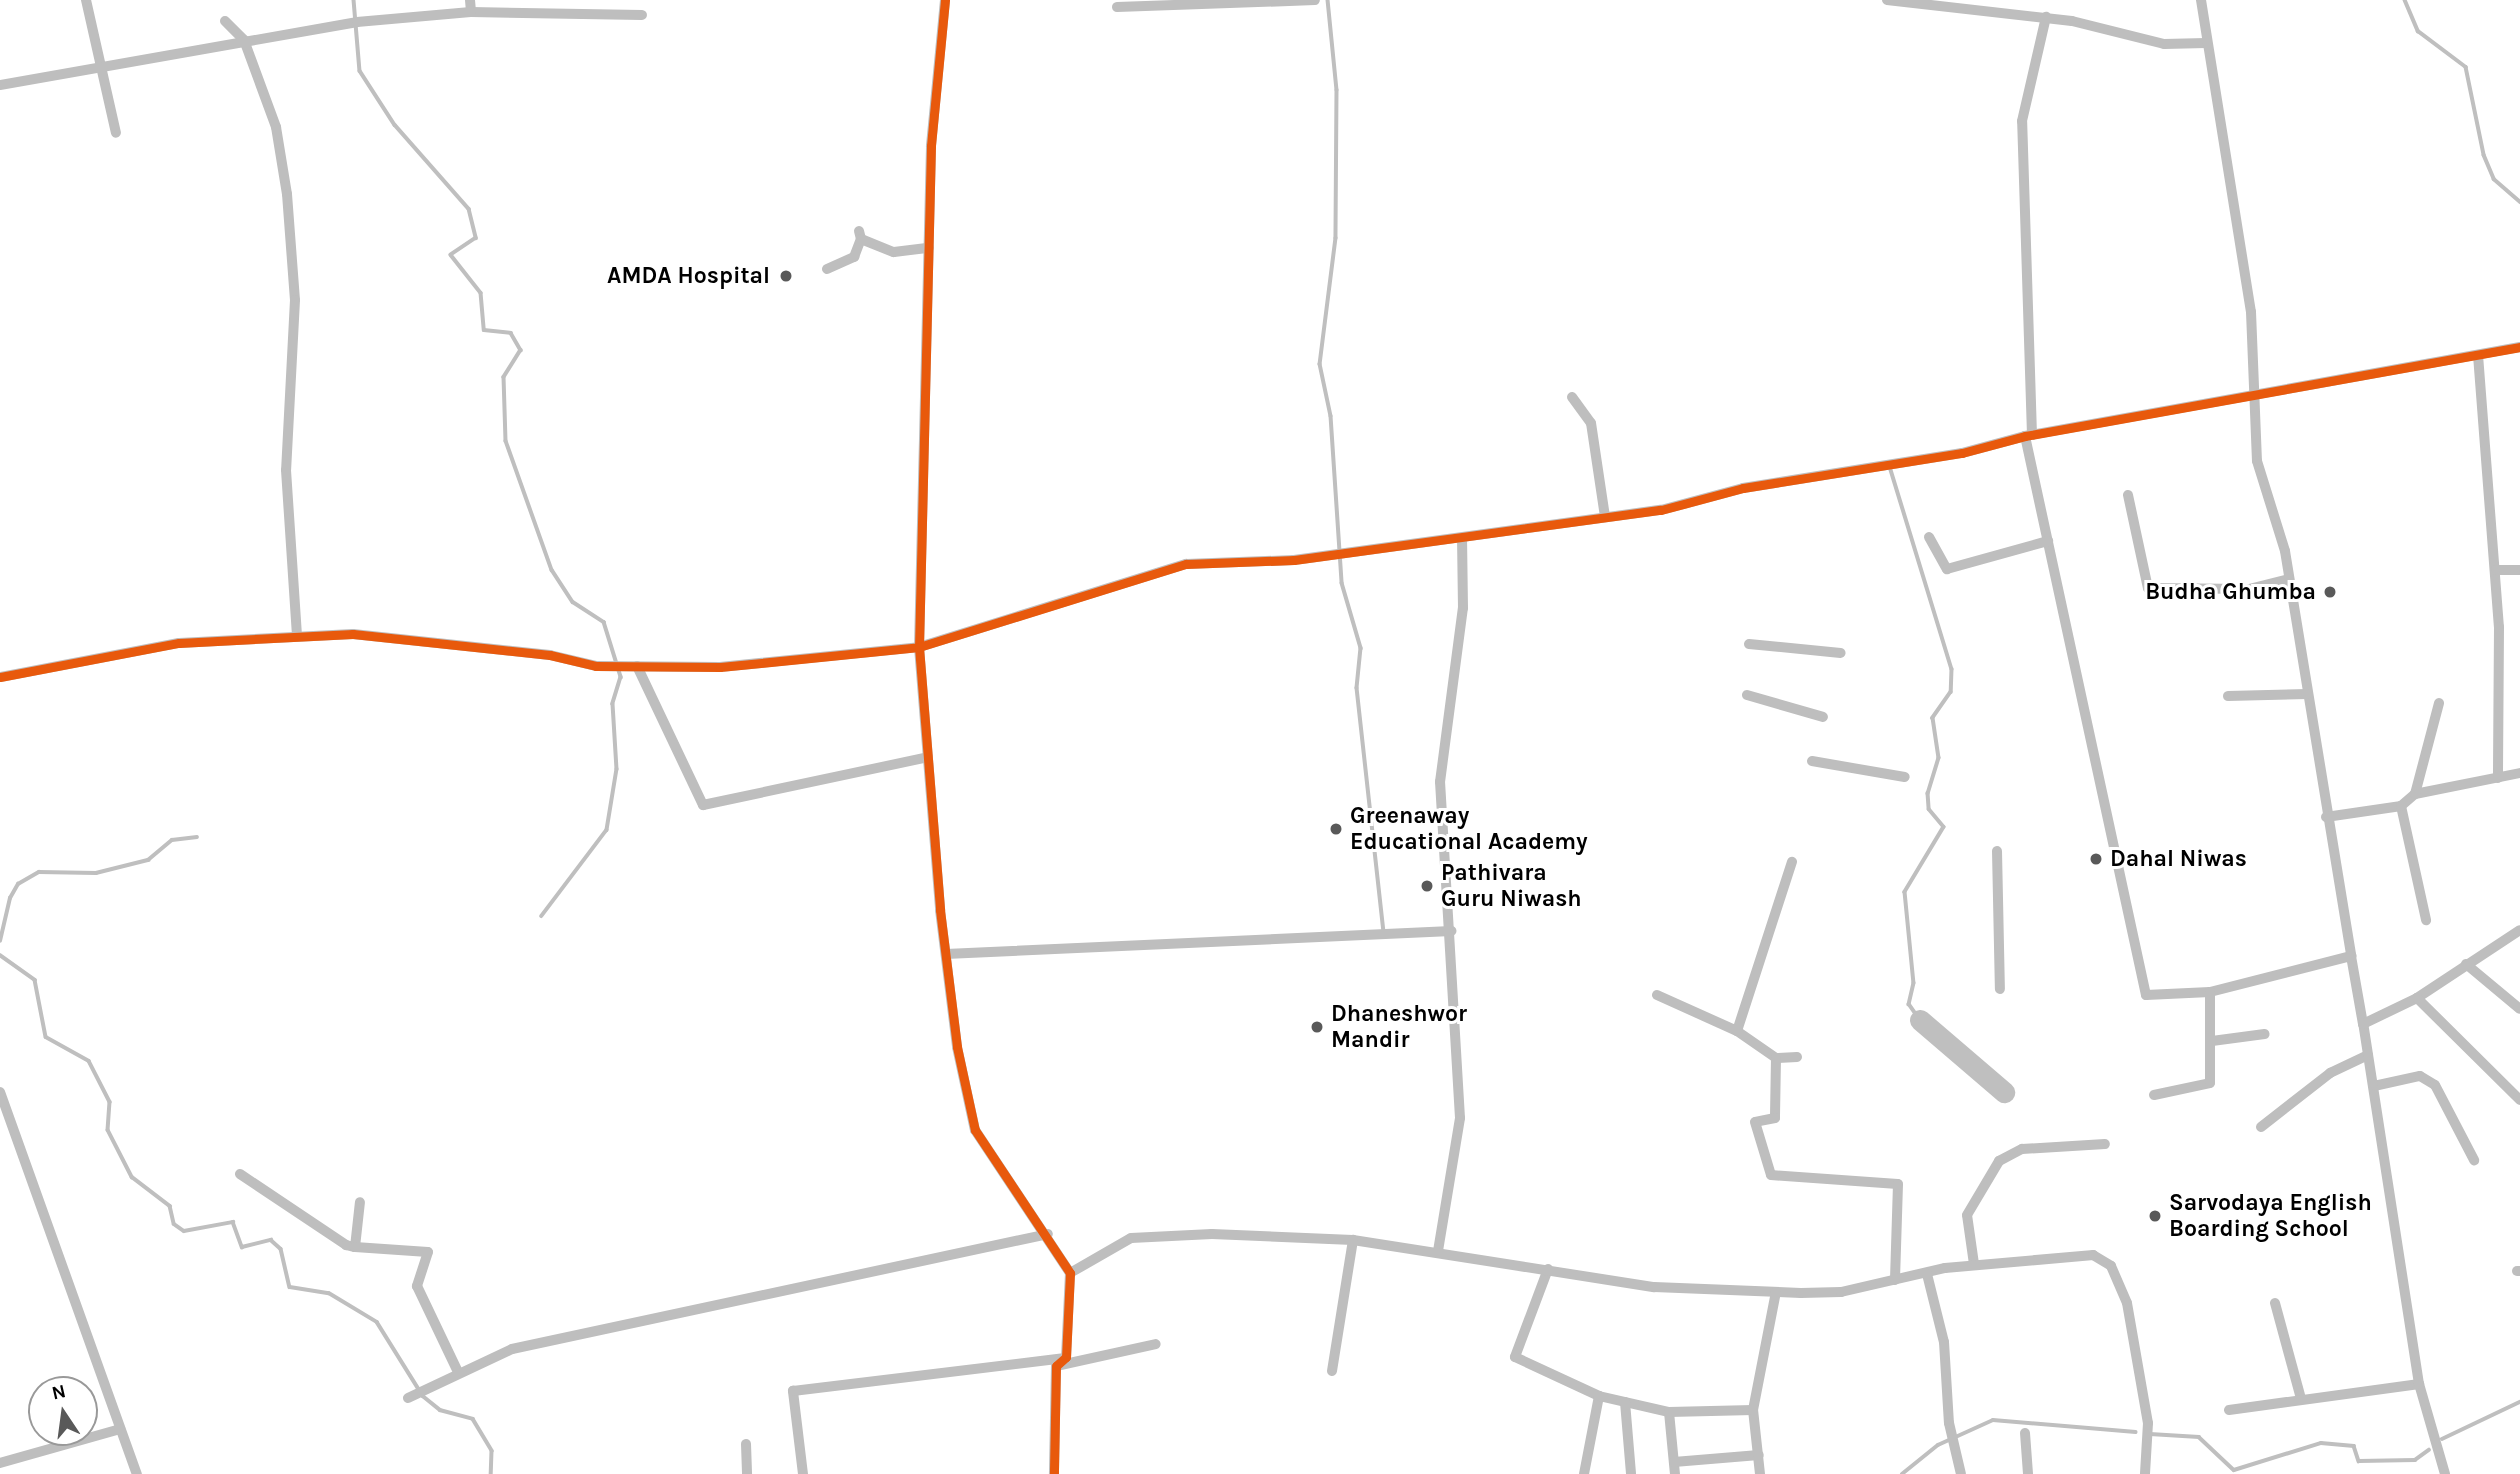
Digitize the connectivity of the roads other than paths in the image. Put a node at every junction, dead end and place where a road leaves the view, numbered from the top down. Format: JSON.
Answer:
{"nodes":[{"id":1,"x":86,"y":0,"type":"edge"},
{"id":2,"x":470,"y":0,"type":"edge"},
{"id":3,"x":945,"y":0,"type":"edge"},
{"id":4,"x":1315,"y":0,"type":"edge"},
{"id":5,"x":1886,"y":0,"type":"edge"},
{"id":6,"x":2201,"y":0,"type":"edge"},
{"id":7,"x":1117,"y":7,"type":"dead end"},
{"id":8,"x":471,"y":12,"type":"junction"},
{"id":9,"x":642,"y":15,"type":"dead end"},
{"id":10,"x":2046,"y":17,"type":"junction"},
{"id":11,"x":225,"y":21,"type":"dead end"},
{"id":12,"x":244,"y":40,"type":"junction"},
{"id":13,"x":2206,"y":43,"type":"junction"},
{"id":14,"x":102,"y":66,"type":"junction"},
{"id":15,"x":0,"y":85,"type":"edge"},
{"id":16,"x":116,"y":133,"type":"dead end"},
{"id":17,"x":929,"y":248,"type":"junction"},
{"id":18,"x":827,"y":269,"type":"dead end"},
{"id":19,"x":2520,"y":347,"type":"edge"},
{"id":20,"x":2478,"y":355,"type":"junction"},
{"id":21,"x":1572,"y":397,"type":"dead end"},
{"id":22,"x":2250,"y":397,"type":"junction"},
{"id":23,"x":2029,"y":435,"type":"junction"},
{"id":24,"x":2128,"y":495,"type":"dead end"},
{"id":25,"x":1605,"y":517,"type":"junction"},
{"id":26,"x":1929,"y":537,"type":"dead end"},
{"id":27,"x":1462,"y":539,"type":"junction"},
{"id":28,"x":2048,"y":541,"type":"junction"},
{"id":29,"x":2496,"y":570,"type":"junction"},
{"id":30,"x":2520,"y":570,"type":"edge"},
{"id":31,"x":2289,"y":579,"type":"junction"},
{"id":32,"x":297,"y":637,"type":"junction"},
{"id":33,"x":1749,"y":644,"type":"dead end"},
{"id":34,"x":919,"y":647,"type":"junction"},
{"id":35,"x":1841,"y":653,"type":"dead end"},
{"id":36,"x":637,"y":666,"type":"junction"},
{"id":37,"x":0,"y":677,"type":"edge"},
{"id":38,"x":2307,"y":694,"type":"junction"},
{"id":39,"x":1747,"y":695,"type":"dead end"},
{"id":40,"x":2228,"y":696,"type":"dead end"},
{"id":41,"x":2439,"y":703,"type":"dead end"},
{"id":42,"x":1823,"y":717,"type":"dead end"},
{"id":43,"x":928,"y":757,"type":"junction"},
{"id":44,"x":1811,"y":761,"type":"dead end"},
{"id":45,"x":2520,"y":773,"type":"edge"},
{"id":46,"x":1905,"y":777,"type":"dead end"},
{"id":47,"x":2498,"y":778,"type":"junction"},
{"id":48,"x":2415,"y":794,"type":"junction"},
{"id":49,"x":2401,"y":806,"type":"junction"},
{"id":50,"x":2326,"y":817,"type":"junction"},
{"id":51,"x":1997,"y":851,"type":"dead end"},
{"id":52,"x":1792,"y":862,"type":"dead end"},
{"id":53,"x":2426,"y":920,"type":"dead end"},
{"id":54,"x":2520,"y":930,"type":"edge"},
{"id":55,"x":1451,"y":931,"type":"junction"},
{"id":56,"x":946,"y":954,"type":"junction"},
{"id":57,"x":2351,"y":956,"type":"junction"},
{"id":58,"x":2466,"y":964,"type":"junction"},
{"id":59,"x":2000,"y":989,"type":"dead end"},
{"id":60,"x":2210,"y":992,"type":"junction"},
{"id":61,"x":1657,"y":995,"type":"dead end"},
{"id":62,"x":2417,"y":998,"type":"junction"},
{"id":63,"x":2520,"y":1009,"type":"edge"},
{"id":64,"x":2363,"y":1024,"type":"junction"},
{"id":65,"x":1737,"y":1031,"type":"junction"},
{"id":66,"x":2264,"y":1034,"type":"dead end"},
{"id":67,"x":2212,"y":1041,"type":"junction"},
{"id":68,"x":2368,"y":1055,"type":"junction"},
{"id":69,"x":1797,"y":1057,"type":"dead end"},
{"id":70,"x":1776,"y":1058,"type":"junction"},
{"id":71,"x":2374,"y":1086,"type":"junction"},
{"id":72,"x":0,"y":1092,"type":"edge"},
{"id":73,"x":2154,"y":1095,"type":"dead end"},
{"id":74,"x":2520,"y":1100,"type":"edge"},
{"id":75,"x":2261,"y":1127,"type":"dead end"},
{"id":76,"x":2105,"y":1144,"type":"dead end"},
{"id":77,"x":2474,"y":1160,"type":"dead end"},
{"id":78,"x":240,"y":1174,"type":"dead end"},
{"id":79,"x":360,"y":1202,"type":"dead end"},
{"id":80,"x":1048,"y":1234,"type":"junction"},
{"id":81,"x":1353,"y":1240,"type":"junction"},
{"id":82,"x":355,"y":1247,"type":"junction"},
{"id":83,"x":1438,"y":1251,"type":"junction"},
{"id":84,"x":1974,"y":1264,"type":"junction"},
{"id":85,"x":1548,"y":1269,"type":"junction"},
{"id":86,"x":1070,"y":1273,"type":"junction"},
{"id":87,"x":1927,"y":1274,"type":"junction"},
{"id":88,"x":1895,"y":1280,"type":"junction"},
{"id":89,"x":1776,"y":1292,"type":"junction"},
{"id":90,"x":2275,"y":1303,"type":"dead end"},
{"id":91,"x":1156,"y":1344,"type":"dead end"},
{"id":92,"x":1066,"y":1357,"type":"junction"},
{"id":93,"x":1056,"y":1366,"type":"junction"},
{"id":94,"x":1332,"y":1371,"type":"dead end"},
{"id":95,"x":458,"y":1372,"type":"junction"},
{"id":96,"x":2419,"y":1384,"type":"junction"},
{"id":97,"x":1599,"y":1396,"type":"junction"},
{"id":98,"x":408,"y":1398,"type":"dead end"},
{"id":99,"x":2301,"y":1399,"type":"junction"},
{"id":100,"x":1625,"y":1402,"type":"junction"},
{"id":101,"x":1753,"y":1410,"type":"junction"},
{"id":102,"x":2230,"y":1410,"type":"dead end"},
{"id":103,"x":1669,"y":1412,"type":"junction"},
{"id":104,"x":120,"y":1429,"type":"junction"},
{"id":105,"x":2025,"y":1433,"type":"dead end"},
{"id":106,"x":746,"y":1444,"type":"dead end"},
{"id":107,"x":1759,"y":1455,"type":"junction"},
{"id":108,"x":1674,"y":1462,"type":"junction"},
{"id":109,"x":0,"y":1463,"type":"edge"},
{"id":110,"x":137,"y":1474,"type":"edge"},
{"id":111,"x":747,"y":1474,"type":"edge"},
{"id":112,"x":803,"y":1474,"type":"edge"},
{"id":113,"x":1054,"y":1474,"type":"edge"},
{"id":114,"x":1584,"y":1474,"type":"edge"},
{"id":115,"x":1631,"y":1474,"type":"edge"},
{"id":116,"x":1675,"y":1474,"type":"edge"},
{"id":117,"x":1760,"y":1474,"type":"edge"},
{"id":118,"x":1961,"y":1474,"type":"edge"},
{"id":119,"x":2028,"y":1474,"type":"edge"},
{"id":120,"x":2145,"y":1474,"type":"edge"},
{"id":121,"x":2445,"y":1474,"type":"edge"}],
"edges":[{"from":1,"to":14,"type":"street"},
{"from":2,"to":8,"type":"street"},
{"from":3,"to":17,"type":"street"},
{"from":4,"to":7,"type":"street"},
{"from":5,"to":10,"type":"street"},
{"from":6,"to":13,"type":"street"},
{"from":8,"to":9,"type":"street"},
{"from":8,"to":12,"type":"street"},
{"from":10,"to":13,"type":"street"},
{"from":10,"to":23,"type":"street"},
{"from":11,"to":12,"type":"street"},
{"from":12,"to":14,"type":"street"},
{"from":12,"to":32,"type":"street"},
{"from":13,"to":22,"type":"street"},
{"from":14,"to":15,"type":"street"},
{"from":14,"to":16,"type":"street"},
{"from":17,"to":18,"type":"street"},
{"from":17,"to":34,"type":"street"},
{"from":19,"to":20,"type":"street"},
{"from":20,"to":22,"type":"street"},
{"from":20,"to":29,"type":"street"},
{"from":21,"to":25,"type":"street"},
{"from":22,"to":23,"type":"street"},
{"from":22,"to":31,"type":"street"},
{"from":23,"to":25,"type":"street"},
{"from":23,"to":28,"type":"street"},
{"from":24,"to":31,"type":"street"},
{"from":25,"to":27,"type":"street"},
{"from":26,"to":28,"type":"street"},
{"from":27,"to":34,"type":"street"},
{"from":27,"to":55,"type":"street"},
{"from":28,"to":60,"type":"street"},
{"from":29,"to":30,"type":"street"},
{"from":29,"to":47,"type":"street"},
{"from":31,"to":38,"type":"street"},
{"from":32,"to":36,"type":"street"},
{"from":32,"to":37,"type":"street"},
{"from":33,"to":35,"type":"street"},
{"from":34,"to":36,"type":"street"},
{"from":34,"to":43,"type":"street"},
{"from":36,"to":43,"type":"street"},
{"from":38,"to":40,"type":"street"},
{"from":38,"to":50,"type":"street"},
{"from":39,"to":42,"type":"street"},
{"from":41,"to":48,"type":"street"},
{"from":43,"to":56,"type":"street"},
{"from":44,"to":46,"type":"street"},
{"from":45,"to":47,"type":"street"},
{"from":47,"to":48,"type":"street"},
{"from":48,"to":49,"type":"street"},
{"from":49,"to":50,"type":"street"},
{"from":49,"to":53,"type":"street"},
{"from":50,"to":57,"type":"street"},
{"from":51,"to":59,"type":"street"},
{"from":52,"to":65,"type":"street"},
{"from":54,"to":58,"type":"street"},
{"from":55,"to":56,"type":"street"},
{"from":55,"to":83,"type":"street"},
{"from":56,"to":80,"type":"street"},
{"from":57,"to":60,"type":"street"},
{"from":57,"to":64,"type":"street"},
{"from":58,"to":62,"type":"street"},
{"from":58,"to":63,"type":"street"},
{"from":60,"to":67,"type":"street"},
{"from":61,"to":65,"type":"street"},
{"from":62,"to":64,"type":"street"},
{"from":62,"to":74,"type":"street"},
{"from":64,"to":68,"type":"street"},
{"from":65,"to":70,"type":"street"},
{"from":66,"to":67,"type":"street"},
{"from":67,"to":73,"type":"street"},
{"from":68,"to":71,"type":"street"},
{"from":68,"to":75,"type":"street"},
{"from":69,"to":70,"type":"street"},
{"from":70,"to":88,"type":"street"},
{"from":71,"to":77,"type":"street"},
{"from":71,"to":96,"type":"street"},
{"from":72,"to":104,"type":"street"},
{"from":76,"to":84,"type":"street"},
{"from":78,"to":82,"type":"street"},
{"from":79,"to":82,"type":"street"},
{"from":80,"to":86,"type":"street"},
{"from":80,"to":95,"type":"street"},
{"from":81,"to":83,"type":"street"},
{"from":81,"to":86,"type":"street"},
{"from":81,"to":94,"type":"street"},
{"from":82,"to":95,"type":"street"},
{"from":83,"to":85,"type":"street"},
{"from":84,"to":87,"type":"street"},
{"from":84,"to":120,"type":"street"},
{"from":85,"to":89,"type":"street"},
{"from":85,"to":97,"type":"street"},
{"from":86,"to":92,"type":"street"},
{"from":87,"to":88,"type":"street"},
{"from":87,"to":118,"type":"street"},
{"from":88,"to":89,"type":"street"},
{"from":89,"to":101,"type":"street"},
{"from":90,"to":99,"type":"street"},
{"from":91,"to":93,"type":"street"},
{"from":92,"to":93,"type":"street"},
{"from":92,"to":112,"type":"street"},
{"from":93,"to":113,"type":"street"},
{"from":95,"to":98,"type":"street"},
{"from":96,"to":99,"type":"street"},
{"from":96,"to":121,"type":"street"},
{"from":97,"to":100,"type":"street"},
{"from":97,"to":114,"type":"street"},
{"from":99,"to":102,"type":"street"},
{"from":100,"to":103,"type":"street"},
{"from":100,"to":115,"type":"street"},
{"from":101,"to":103,"type":"street"},
{"from":101,"to":107,"type":"street"},
{"from":103,"to":108,"type":"street"},
{"from":104,"to":109,"type":"street"},
{"from":104,"to":110,"type":"street"},
{"from":105,"to":119,"type":"street"},
{"from":106,"to":111,"type":"street"},
{"from":107,"to":108,"type":"street"},
{"from":107,"to":117,"type":"street"},
{"from":108,"to":116,"type":"street"}]}
